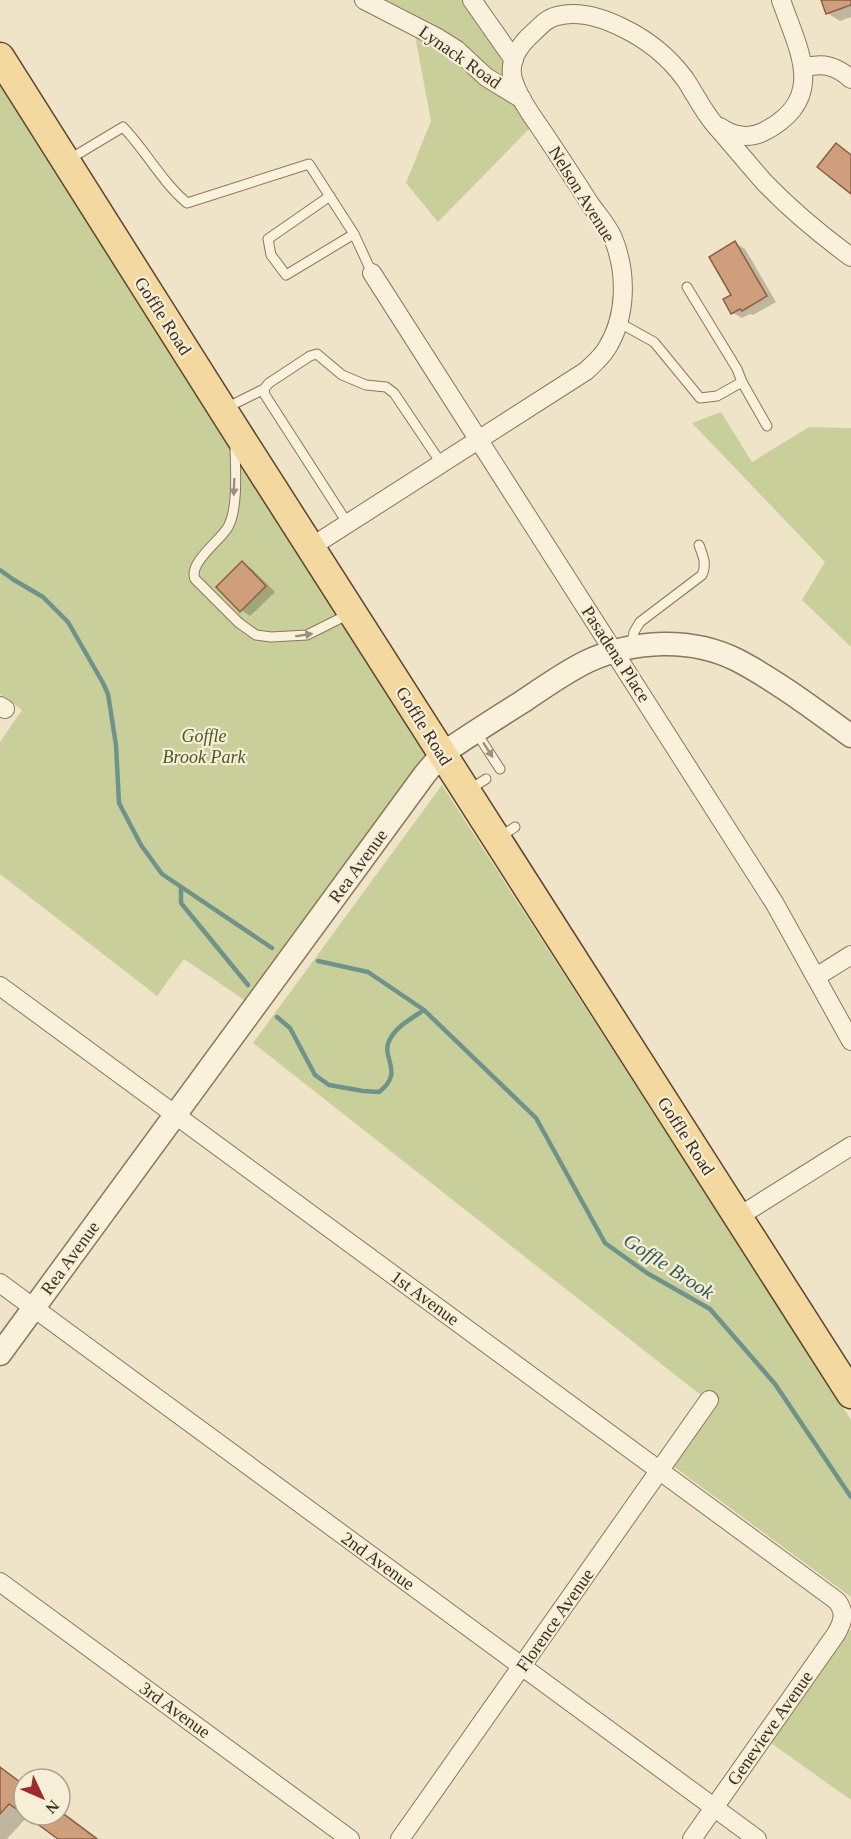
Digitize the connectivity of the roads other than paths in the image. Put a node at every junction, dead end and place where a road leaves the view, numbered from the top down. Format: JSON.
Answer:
{"nodes":[{"id":1,"x":364,"y":0,"type":"edge"},
{"id":2,"x":472,"y":0,"type":"edge"},
{"id":3,"x":781,"y":0,"type":"edge"},
{"id":4,"x":0,"y":57,"type":"edge"},
{"id":5,"x":514,"y":60,"type":"junction"},
{"id":6,"x":804,"y":68,"type":"junction"},
{"id":7,"x":851,"y":79,"type":"edge"},
{"id":8,"x":523,"y":100,"type":"junction"},
{"id":9,"x":711,"y":120,"type":"junction"},
{"id":10,"x":66,"y":162,"type":"junction"},
{"id":11,"x":330,"y":196,"type":"junction"},
{"id":12,"x":354,"y":234,"type":"junction"},
{"id":13,"x":851,"y":257,"type":"edge"},
{"id":14,"x":372,"y":273,"type":"joint"},
{"id":15,"x":687,"y":287,"type":"dead end"},
{"id":16,"x":618,"y":322,"type":"junction"},
{"id":17,"x":742,"y":382,"type":"junction"},
{"id":18,"x":264,"y":389,"type":"junction"},
{"id":19,"x":229,"y":419,"type":"junction"},
{"id":20,"x":767,"y":426,"type":"dead end"},
{"id":21,"x":478,"y":440,"type":"junction"},
{"id":22,"x":441,"y":464,"type":"junction"},
{"id":23,"x":348,"y":524,"type":"junction"},
{"id":24,"x":699,"y":545,"type":"dead end"},
{"id":25,"x":311,"y":547,"type":"junction"},
{"id":26,"x":352,"y":613,"type":"junction"},
{"id":27,"x":623,"y":650,"type":"junction"},
{"id":28,"x":476,"y":732,"type":"junction"},
{"id":29,"x":851,"y":736,"type":"edge"},
{"id":30,"x":442,"y":754,"type":"junction"},
{"id":31,"x":500,"y":769,"type":"dead end"},
{"id":32,"x":851,"y":955,"type":"edge"},
{"id":33,"x":816,"y":977,"type":"junction"},
{"id":34,"x":0,"y":986,"type":"edge"},
{"id":35,"x":851,"y":1041,"type":"edge"},
{"id":36,"x":175,"y":1114,"type":"junction"},
{"id":37,"x":851,"y":1146,"type":"edge"},
{"id":38,"x":738,"y":1217,"type":"junction"},
{"id":39,"x":0,"y":1283,"type":"edge"},
{"id":40,"x":33,"y":1308,"type":"junction"},
{"id":41,"x":0,"y":1354,"type":"edge"},
{"id":42,"x":851,"y":1394,"type":"edge"},
{"id":43,"x":709,"y":1400,"type":"dead end"},
{"id":44,"x":660,"y":1471,"type":"junction"},
{"id":45,"x":0,"y":1582,"type":"edge"},
{"id":46,"x":844,"y":1616,"type":"joint"},
{"id":47,"x":522,"y":1666,"type":"junction"},
{"id":48,"x":714,"y":1808,"type":"junction"},
{"id":49,"x":350,"y":1839,"type":"edge"},
{"id":50,"x":400,"y":1839,"type":"edge"},
{"id":51,"x":692,"y":1839,"type":"edge"},
{"id":52,"x":757,"y":1839,"type":"edge"}],
"edges":[{"from":1,"to":8,"type":"street","name":"Lynack Road"},
{"from":2,"to":5,"type":"street"},
{"from":3,"to":6,"type":"street"},
{"from":4,"to":10,"type":"main road","name":"Goffle Road"},
{"from":5,"to":8,"type":"street","name":"Nelson Avenue"},
{"from":5,"to":9,"type":"street"},
{"from":6,"to":7,"type":"street"},
{"from":6,"to":9,"type":"street"},
{"from":8,"to":16,"type":"street","name":"Nelson Avenue"},
{"from":9,"to":13,"type":"street"},
{"from":10,"to":11,"type":"lane"},
{"from":10,"to":19,"type":"main road","name":"Goffle Road"},
{"from":11,"to":12,"type":"lane"},
{"from":11,"to":12,"type":"lane"},
{"from":12,"to":14,"type":"lane"},
{"from":14,"to":21,"type":"street","name":"Pasadena Place"},
{"from":15,"to":17,"type":"lane"},
{"from":16,"to":17,"type":"lane"},
{"from":16,"to":21,"type":"street","name":"Nelson Avenue"},
{"from":17,"to":20,"type":"lane"},
{"from":18,"to":19,"type":"lane"},
{"from":18,"to":22,"type":"lane"},
{"from":18,"to":23,"type":"lane"},
{"from":19,"to":25,"type":"main road","name":"Goffle Road"},
{"from":19,"to":26,"type":"lane","one_way":true},
{"from":21,"to":22,"type":"street","name":"Nelson Avenue"},
{"from":21,"to":27,"type":"street","name":"Pasadena Place"},
{"from":22,"to":23,"type":"street","name":"Nelson Avenue"},
{"from":23,"to":25,"type":"street","name":"Nelson Avenue"},
{"from":24,"to":27,"type":"lane"},
{"from":25,"to":26,"type":"main road","name":"Goffle Road"},
{"from":26,"to":30,"type":"main road","name":"Goffle Road"},
{"from":27,"to":28,"type":"street","name":"Rea Avenue"},
{"from":27,"to":29,"type":"street","name":"Rea Avenue"},
{"from":27,"to":33,"type":"street","name":"Pasadena Place"},
{"from":28,"to":30,"type":"street","name":"Rea Avenue"},
{"from":28,"to":31,"type":"lane","one_way":true},
{"from":30,"to":36,"type":"street","name":"Rea Avenue"},
{"from":30,"to":38,"type":"main road","name":"Goffle Road"},
{"from":32,"to":33,"type":"street"},
{"from":33,"to":35,"type":"street","name":"Pasadena Place"},
{"from":34,"to":36,"type":"street","name":"1st Avenue"},
{"from":36,"to":40,"type":"street","name":"Rea Avenue"},
{"from":36,"to":44,"type":"street","name":"1st Avenue"},
{"from":37,"to":38,"type":"street"},
{"from":38,"to":42,"type":"main road","name":"Goffle Road"},
{"from":39,"to":40,"type":"street","name":"2nd Avenue"},
{"from":40,"to":41,"type":"street","name":"Rea Avenue"},
{"from":40,"to":47,"type":"street","name":"2nd Avenue"},
{"from":43,"to":44,"type":"street","name":"Florence Avenue"},
{"from":44,"to":46,"type":"street","name":"1st Avenue"},
{"from":44,"to":47,"type":"street","name":"Florence Avenue"},
{"from":45,"to":49,"type":"street","name":"3rd Avenue"},
{"from":46,"to":48,"type":"street","name":"Genevieve Avenue"},
{"from":47,"to":48,"type":"street","name":"2nd Avenue"},
{"from":47,"to":50,"type":"street","name":"Florence Avenue"},
{"from":48,"to":51,"type":"street","name":"Genevieve Avenue"},
{"from":48,"to":52,"type":"street","name":"2nd Avenue"}]}
